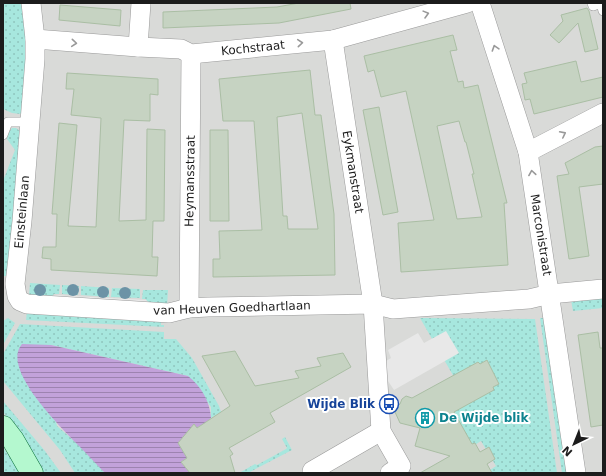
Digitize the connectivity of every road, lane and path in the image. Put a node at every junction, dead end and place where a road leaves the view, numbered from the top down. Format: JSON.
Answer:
{"nodes":[{"id":1,"x":31,"y":3,"type":"edge"},
{"id":2,"x":141,"y":3,"type":"edge"},
{"id":3,"x":467,"y":3,"type":"edge"},
{"id":4,"x":480,"y":3,"type":"edge"},
{"id":5,"x":592,"y":3,"type":"edge"},
{"id":6,"x":603,"y":11,"type":"edge"},
{"id":7,"x":35,"y":39,"type":"junction"},
{"id":8,"x":333,"y":40,"type":"junction"},
{"id":9,"x":138,"y":47,"type":"junction"},
{"id":10,"x":191,"y":54,"type":"junction"},
{"id":11,"x":603,"y":114,"type":"edge"},
{"id":12,"x":6,"y":118,"type":"edge"},
{"id":13,"x":30,"y":122,"type":"junction"},
{"id":14,"x":3,"y":135,"type":"edge"},
{"id":15,"x":528,"y":152,"type":"junction"},
{"id":16,"x":603,"y":289,"type":"edge"},
{"id":17,"x":550,"y":294,"type":"junction"},
{"id":18,"x":20,"y":301,"type":"joint"},
{"id":19,"x":373,"y":304,"type":"junction"},
{"id":20,"x":189,"y":308,"type":"junction"},
{"id":21,"x":3,"y":427,"type":"edge"},
{"id":22,"x":381,"y":431,"type":"junction"},
{"id":23,"x":32,"y":473,"type":"edge"},
{"id":24,"x":314,"y":473,"type":"edge"},
{"id":25,"x":390,"y":473,"type":"edge"},
{"id":26,"x":576,"y":473,"type":"edge"}],
"edges":[{"from":1,"to":7,"type":"street","name":"Einsteinlaan"},
{"from":2,"to":9,"type":"street"},
{"from":8,"to":3,"type":"street","name":"Kochstraat","one_way":true},
{"from":15,"to":4,"type":"street","name":"Marconistraat","one_way":true},
{"from":5,"to":6,"type":"lane"},
{"from":7,"to":9,"type":"street","name":"Kochstraat","one_way":true},
{"from":7,"to":13,"type":"street","name":"Einsteinlaan"},
{"from":10,"to":8,"type":"street","name":"Kochstraat","one_way":true},
{"from":8,"to":19,"type":"street","name":"Eykmanstraat"},
{"from":9,"to":10,"type":"street","name":"Kochstraat"},
{"from":10,"to":20,"type":"street","name":"Heymansstraat"},
{"from":15,"to":11,"type":"street","one_way":true},
{"from":12,"to":13,"type":"lane"},
{"from":12,"to":14,"type":"lane"},
{"from":13,"to":18,"type":"street","name":"Einsteinlaan"},
{"from":17,"to":15,"type":"street","name":"Marconistraat","one_way":true},
{"from":16,"to":17,"type":"street","name":"van Heuven Goedhartlaan"},
{"from":17,"to":19,"type":"street","name":"van Heuven Goedhartlaan"},
{"from":17,"to":26,"type":"street","name":"Marconistraat"},
{"from":18,"to":20,"type":"street","name":"van Heuven Goedhartlaan"},
{"from":19,"to":20,"type":"street","name":"van Heuven Goedhartlaan"},
{"from":19,"to":22,"type":"street"},
{"from":21,"to":23,"type":"main road"},
{"from":22,"to":24,"type":"street"},
{"from":22,"to":25,"type":"street"}]}
